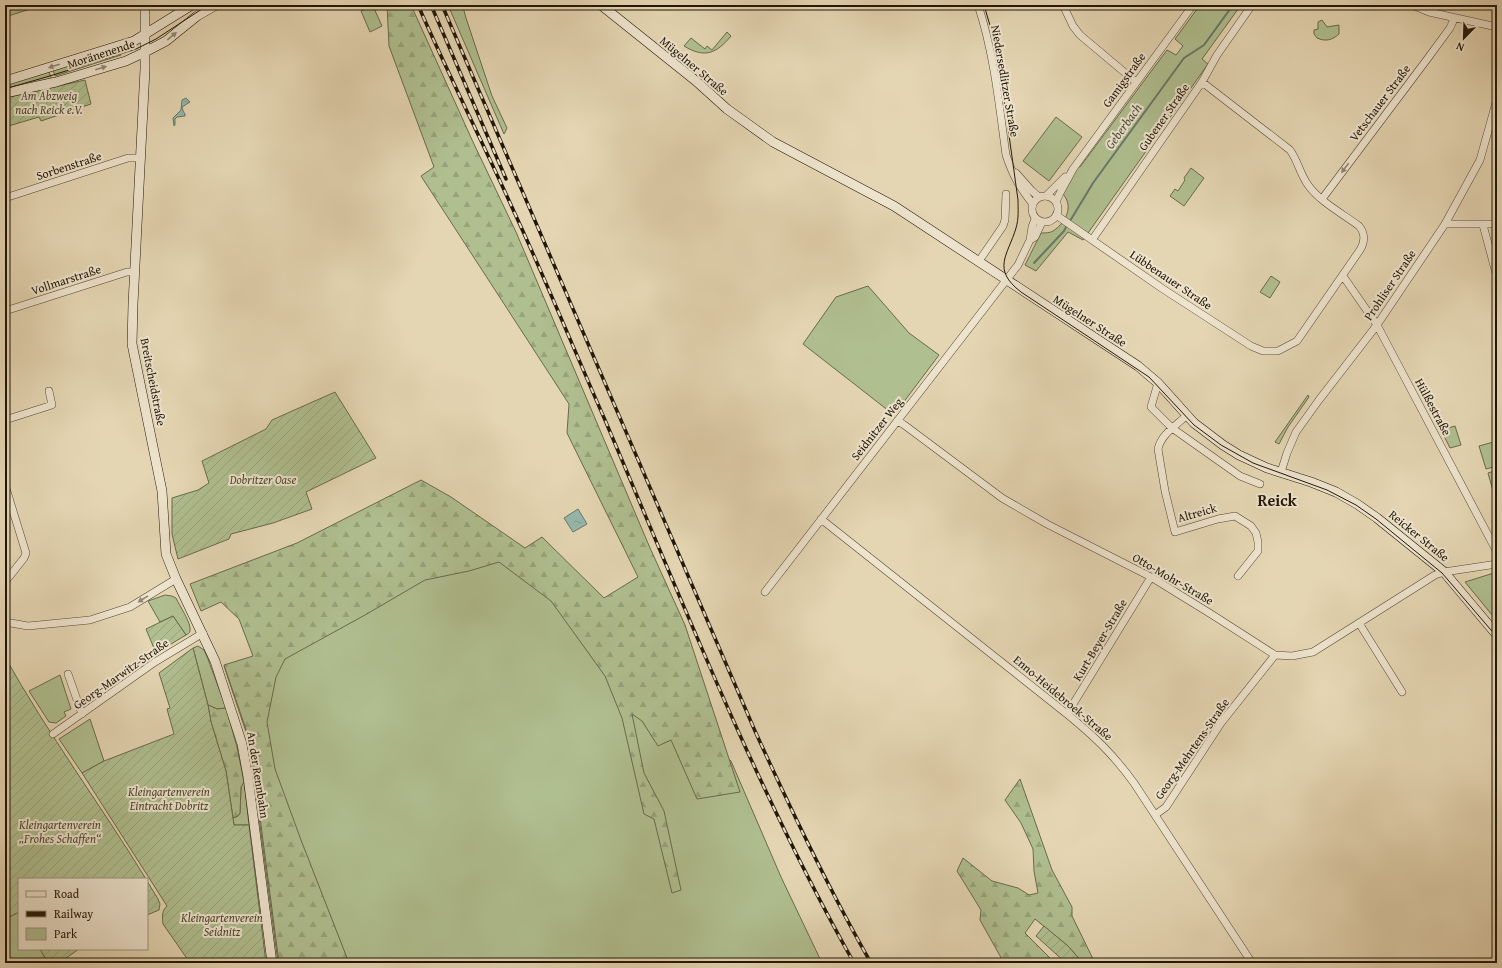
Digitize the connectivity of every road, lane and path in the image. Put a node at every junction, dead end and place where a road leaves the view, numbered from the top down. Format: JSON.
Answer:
{"nodes":[{"id":1,"x":145,"y":5,"type":"edge"},
{"id":2,"x":192,"y":5,"type":"edge"},
{"id":3,"x":216,"y":5,"type":"edge"},
{"id":4,"x":601,"y":5,"type":"edge"},
{"id":5,"x":978,"y":5,"type":"edge"},
{"id":6,"x":1063,"y":5,"type":"edge"},
{"id":7,"x":1193,"y":5,"type":"edge"},
{"id":8,"x":1252,"y":5,"type":"edge"},
{"id":9,"x":1412,"y":5,"type":"edge"},
{"id":10,"x":1454,"y":19,"type":"junction"},
{"id":11,"x":1497,"y":27,"type":"edge"},
{"id":12,"x":144,"y":36,"type":"junction"},
{"id":13,"x":145,"y":52,"type":"junction"},
{"id":14,"x":5,"y":81,"type":"edge"},
{"id":15,"x":1136,"y":82,"type":"junction"},
{"id":16,"x":1202,"y":82,"type":"junction"},
{"id":17,"x":5,"y":93,"type":"edge"},
{"id":18,"x":1497,"y":99,"type":"edge"},
{"id":19,"x":140,"y":158,"type":"junction"},
{"id":20,"x":1008,"y":162,"type":"junction"},
{"id":21,"x":1073,"y":169,"type":"junction"},
{"id":22,"x":1006,"y":194,"type":"dead end"},
{"id":23,"x":1042,"y":197,"type":"junction"},
{"id":24,"x":5,"y":198,"type":"edge"},
{"id":25,"x":1322,"y":199,"type":"junction"},
{"id":26,"x":1056,"y":202,"type":"junction"},
{"id":27,"x":1032,"y":204,"type":"junction"},
{"id":28,"x":1056,"y":215,"type":"junction"},
{"id":29,"x":1039,"y":221,"type":"junction"},
{"id":30,"x":1445,"y":224,"type":"junction"},
{"id":31,"x":1497,"y":224,"type":"edge"},
{"id":32,"x":1483,"y":225,"type":"junction"},
{"id":33,"x":1092,"y":240,"type":"junction"},
{"id":34,"x":979,"y":261,"type":"junction"},
{"id":35,"x":134,"y":272,"type":"junction"},
{"id":36,"x":1343,"y":276,"type":"junction"},
{"id":37,"x":1497,"y":277,"type":"edge"},
{"id":38,"x":1007,"y":280,"type":"junction"},
{"id":39,"x":5,"y":311,"type":"edge"},
{"id":40,"x":1377,"y":325,"type":"junction"},
{"id":41,"x":1158,"y":384,"type":"junction"},
{"id":42,"x":49,"y":391,"type":"dead end"},
{"id":43,"x":1187,"y":415,"type":"junction"},
{"id":44,"x":5,"y":420,"type":"edge"},
{"id":45,"x":897,"y":421,"type":"junction"},
{"id":46,"x":1172,"y":428,"type":"junction"},
{"id":47,"x":1281,"y":472,"type":"junction"},
{"id":48,"x":1260,"y":484,"type":"dead end"},
{"id":49,"x":5,"y":485,"type":"edge"},
{"id":50,"x":821,"y":519,"type":"junction"},
{"id":51,"x":1497,"y":552,"type":"edge"},
{"id":52,"x":1497,"y":564,"type":"edge"},
{"id":53,"x":1444,"y":572,"type":"junction"},
{"id":54,"x":1238,"y":576,"type":"dead end"},
{"id":55,"x":1151,"y":577,"type":"junction"},
{"id":56,"x":176,"y":579,"type":"junction"},
{"id":57,"x":5,"y":582,"type":"edge"},
{"id":58,"x":765,"y":592,"type":"dead end"},
{"id":59,"x":6,"y":622,"type":"edge"},
{"id":60,"x":1359,"y":623,"type":"junction"},
{"id":61,"x":203,"y":633,"type":"junction"},
{"id":62,"x":1497,"y":635,"type":"edge"},
{"id":63,"x":1275,"y":656,"type":"junction"},
{"id":64,"x":68,"y":674,"type":"dead end"},
{"id":65,"x":1402,"y":692,"type":"dead end"},
{"id":66,"x":82,"y":714,"type":"junction"},
{"id":67,"x":1067,"y":714,"type":"junction"},
{"id":68,"x":53,"y":734,"type":"dead end"},
{"id":69,"x":1155,"y":815,"type":"junction"},
{"id":70,"x":272,"y":963,"type":"edge"},
{"id":71,"x":1252,"y":963,"type":"edge"}],
"edges":[{"from":1,"to":12,"type":"street","name":"Breitscheidstraße"},
{"from":2,"to":12,"type":"street","name":"Moränenende"},
{"from":13,"to":3,"type":"street","name":"Moränenende","one_way":true},
{"from":4,"to":34,"type":"street","name":"Mügelner Straße"},
{"from":5,"to":20,"type":"street","name":"Niedersedlitzer Straße"},
{"from":6,"to":15,"type":"street"},
{"from":7,"to":15,"type":"street","name":"Gamigstraße"},
{"from":8,"to":16,"type":"street","name":"Gubener Straße"},
{"from":9,"to":10,"type":"street"},
{"from":10,"to":11,"type":"street"},
{"from":10,"to":25,"type":"street","name":"Vetschauer Straße","one_way":true},
{"from":12,"to":13,"type":"street","name":"Breitscheidstraße"},
{"from":12,"to":14,"type":"street","name":"Moränenende","one_way":true},
{"from":17,"to":13,"type":"street","name":"Moränenende","one_way":true},
{"from":13,"to":19,"type":"street","name":"Breitscheidstraße"},
{"from":15,"to":21,"type":"street","name":"Gamigstraße"},
{"from":16,"to":25,"type":"street"},
{"from":16,"to":33,"type":"street","name":"Gubener Straße"},
{"from":18,"to":30,"type":"street","name":"Prohliser Straße"},
{"from":19,"to":24,"type":"street","name":"Sorbenstraße"},
{"from":19,"to":35,"type":"street","name":"Breitscheidstraße"},
{"from":20,"to":23,"type":"street","name":"Niedersedlitzer Straße"},
{"from":20,"to":27,"type":"street","name":"Niedersedlitzer Straße"},
{"from":21,"to":23,"type":"street","name":"Gamigstraße"},
{"from":21,"to":26,"type":"street","name":"Gamigstraße"},
{"from":22,"to":34,"type":"street"},
{"from":23,"to":26,"type":"street"},
{"from":23,"to":27,"type":"street","name":"Gamigstraße"},
{"from":25,"to":36,"type":"street"},
{"from":26,"to":28,"type":"street","name":"Gamigstraße"},
{"from":27,"to":29,"type":"street"},
{"from":28,"to":29,"type":"street"},
{"from":28,"to":33,"type":"street","name":"Lübbenauer Straße"},
{"from":29,"to":38,"type":"street"},
{"from":30,"to":32,"type":"street"},
{"from":30,"to":40,"type":"street","name":"Prohliser Straße"},
{"from":31,"to":32,"type":"street"},
{"from":32,"to":37,"type":"street"},
{"from":33,"to":36,"type":"street","name":"Lübbenauer Straße"},
{"from":34,"to":38,"type":"street","name":"Mügelner Straße"},
{"from":35,"to":39,"type":"street","name":"Vollmarstraße"},
{"from":35,"to":56,"type":"street","name":"Breitscheidstraße"},
{"from":36,"to":40,"type":"street","name":"Hülßestraße"},
{"from":38,"to":41,"type":"street","name":"Mügelner Straße"},
{"from":38,"to":45,"type":"street","name":"Seidnitzer Weg"},
{"from":40,"to":47,"type":"street","name":"Prohliser Straße"},
{"from":40,"to":51,"type":"street","name":"Hülßestraße"},
{"from":41,"to":43,"type":"street"},
{"from":41,"to":46,"type":"street"},
{"from":42,"to":44,"type":"street"},
{"from":43,"to":46,"type":"street","name":"Altreick"},
{"from":43,"to":47,"type":"street"},
{"from":45,"to":50,"type":"street","name":"Seidnitzer Weg"},
{"from":45,"to":55,"type":"street","name":"Otto-Mohr-Straße"},
{"from":46,"to":48,"type":"street"},
{"from":46,"to":54,"type":"street","name":"Altreick"},
{"from":47,"to":53,"type":"street","name":"Reicker Straße"},
{"from":49,"to":57,"type":"street"},
{"from":50,"to":58,"type":"street","name":"Seidnitzer Weg"},
{"from":50,"to":67,"type":"street","name":"Enno-Heidebroek-Straße"},
{"from":52,"to":53,"type":"street"},
{"from":53,"to":60,"type":"street"},
{"from":53,"to":62,"type":"street","name":"Reicker Straße"},
{"from":55,"to":63,"type":"street","name":"Otto-Mohr-Straße"},
{"from":55,"to":67,"type":"street","name":"Kurt-Beyer-Straße"},
{"from":56,"to":59,"type":"street","one_way":true},
{"from":56,"to":61,"type":"street","name":"An der Rennbahn"},
{"from":60,"to":63,"type":"street"},
{"from":60,"to":65,"type":"street"},
{"from":61,"to":66,"type":"street","name":"Georg-Marwitz-Straße"},
{"from":61,"to":70,"type":"street","name":"An der Rennbahn"},
{"from":63,"to":69,"type":"street","name":"Georg-Mehrtens-Straße"},
{"from":64,"to":66,"type":"street"},
{"from":66,"to":68,"type":"street","name":"Georg-Marwitz-Straße"},
{"from":67,"to":69,"type":"street","name":"Enno-Heidebroek-Straße"},
{"from":69,"to":71,"type":"street","name":"Enno-Heidebroek-Straße"}]}
